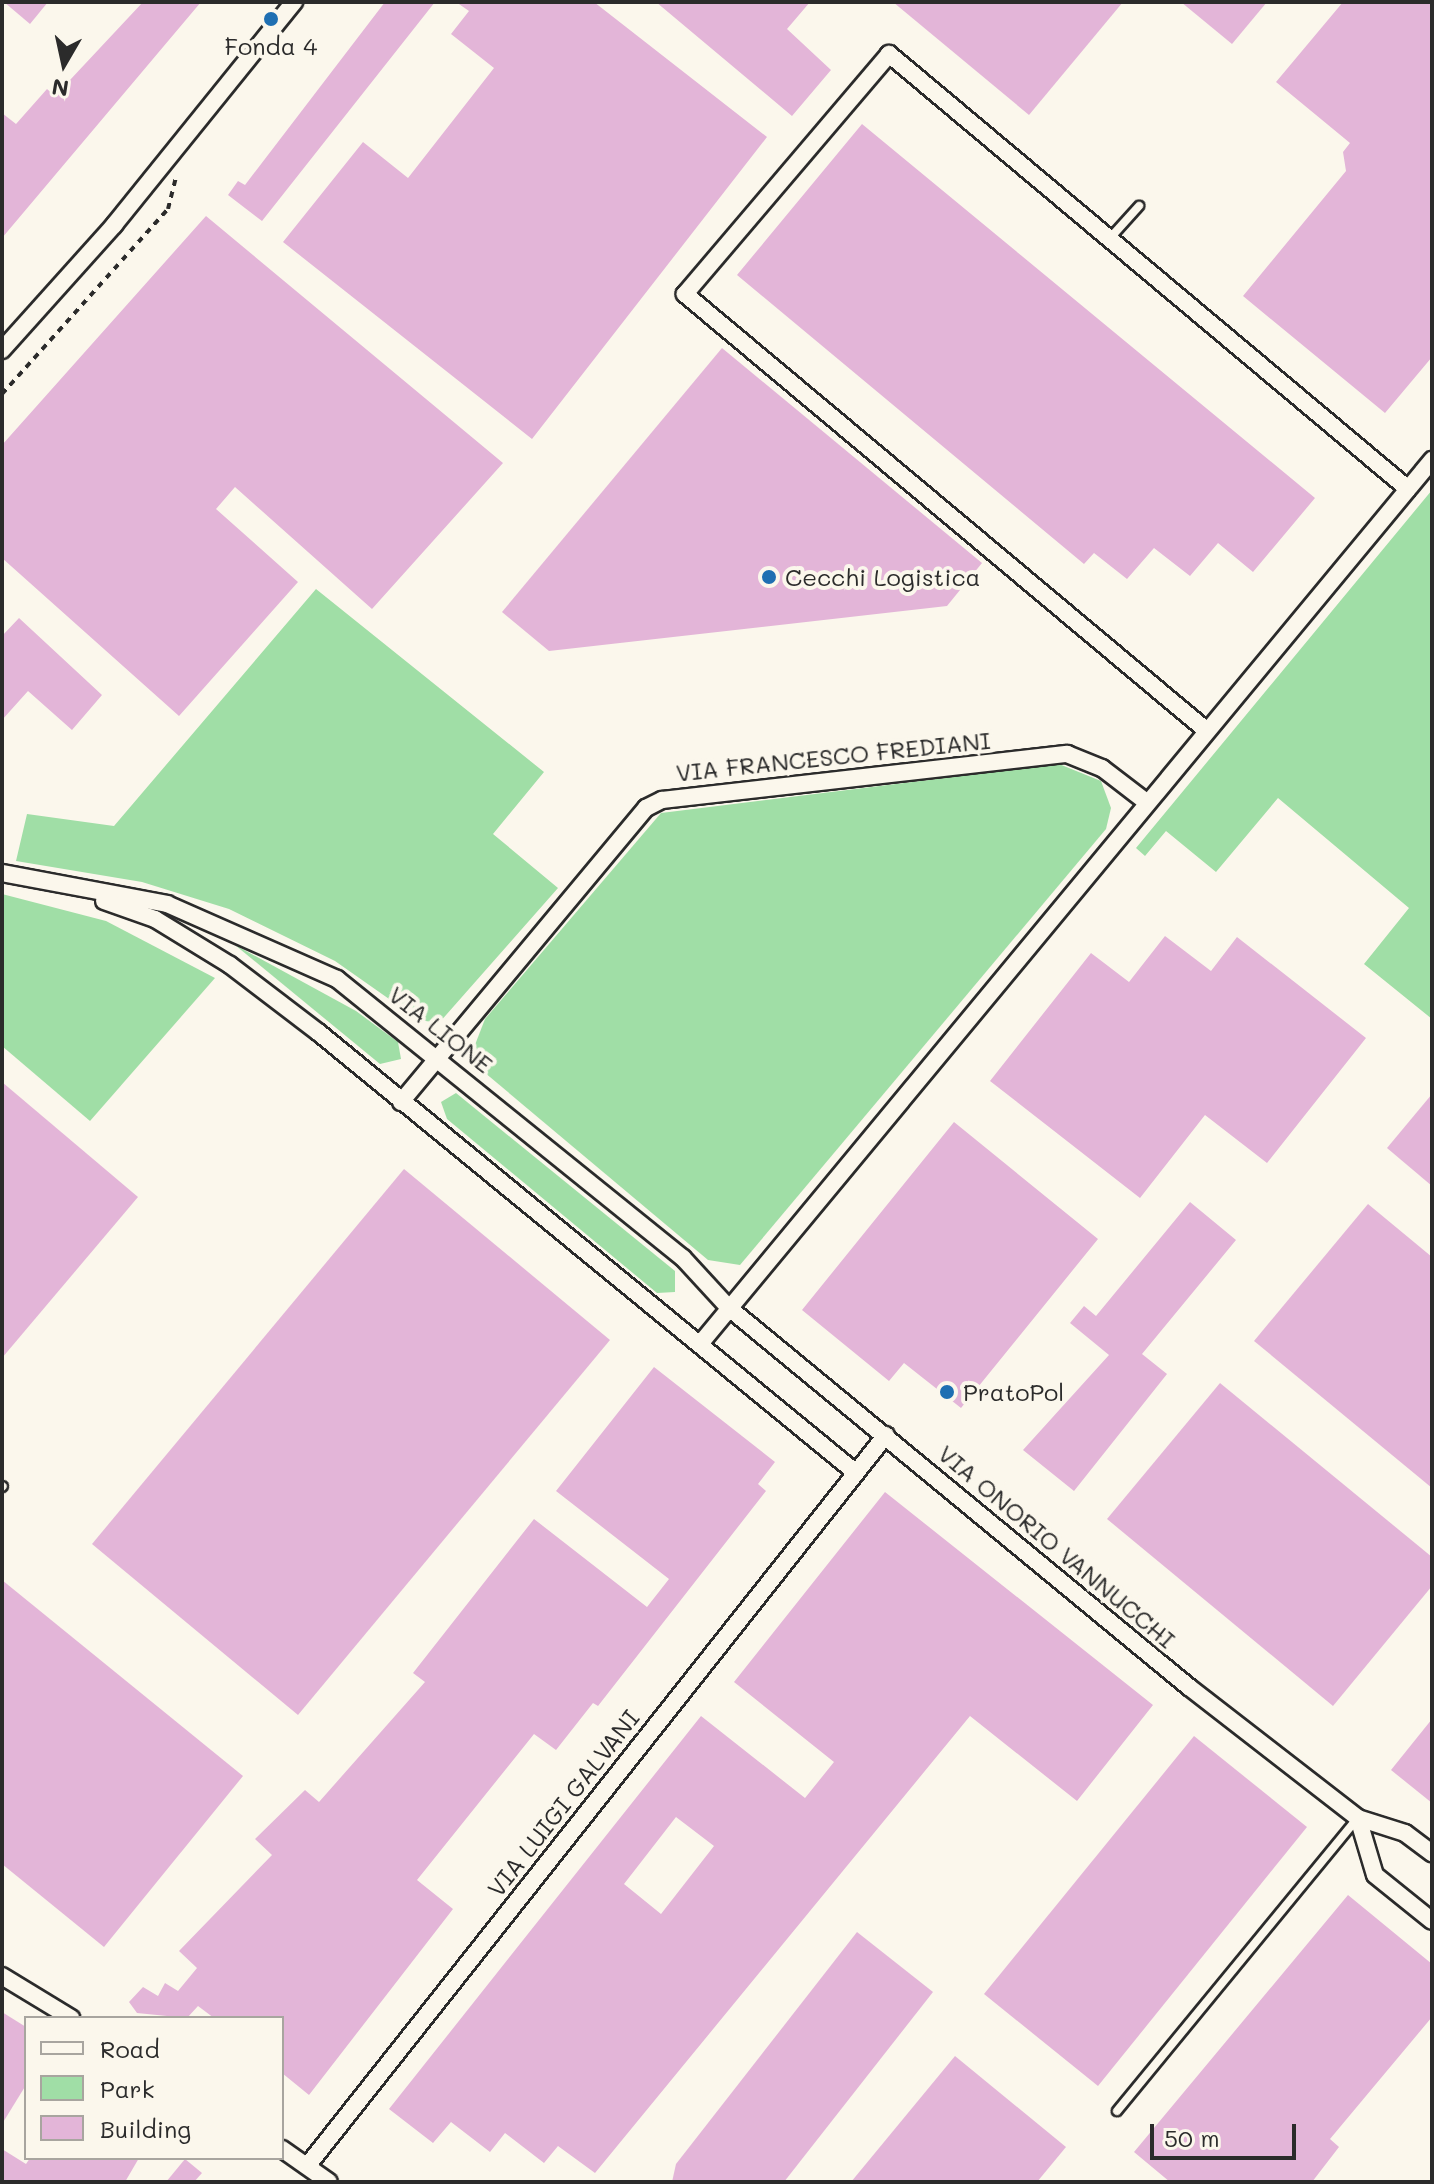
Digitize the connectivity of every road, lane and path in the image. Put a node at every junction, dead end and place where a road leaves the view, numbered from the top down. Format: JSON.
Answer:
{"nodes":[{"id":1,"x":294,"y":2,"type":"edge"},
{"id":2,"x":179,"y":166,"type":"dead end"},
{"id":3,"x":1139,"y":206,"type":"dead end"},
{"id":4,"x":1111,"y":237,"type":"junction"},
{"id":5,"x":2,"y":350,"type":"edge"},
{"id":6,"x":2,"y":394,"type":"edge"},
{"id":7,"x":1432,"y":460,"type":"edge"},
{"id":8,"x":1408,"y":489,"type":"junction"},
{"id":9,"x":1207,"y":731,"type":"junction"},
{"id":10,"x":1145,"y":801,"type":"junction"},
{"id":11,"x":2,"y":873,"type":"edge"},
{"id":12,"x":67,"y":888,"type":"junction"},
{"id":13,"x":438,"y":1057,"type":"junction"},
{"id":14,"x":401,"y":1102,"type":"junction"},
{"id":15,"x":729,"y":1308,"type":"junction"},
{"id":16,"x":700,"y":1344,"type":"junction"},
{"id":17,"x":886,"y":1435,"type":"junction"},
{"id":18,"x":855,"y":1472,"type":"junction"},
{"id":19,"x":1358,"y":1818,"type":"junction"},
{"id":20,"x":1432,"y":1853,"type":"edge"},
{"id":21,"x":1432,"y":1921,"type":"edge"},
{"id":22,"x":2,"y":1976,"type":"edge"},
{"id":23,"x":68,"y":2016,"type":"edge"},
{"id":24,"x":1117,"y":2111,"type":"dead end"},
{"id":25,"x":284,"y":2150,"type":"edge"},
{"id":26,"x":308,"y":2165,"type":"junction"},
{"id":27,"x":329,"y":2182,"type":"edge"}],
"edges":[{"from":1,"to":5,"type":"street"},
{"from":2,"to":6,"type":"path"},
{"from":3,"to":4,"type":"lane"},
{"from":4,"to":8,"type":"street"},
{"from":4,"to":9,"type":"street"},
{"from":7,"to":8,"type":"street"},
{"from":8,"to":9,"type":"street"},
{"from":9,"to":10,"type":"street"},
{"from":10,"to":13,"type":"street","name":"VIA FRANCESCO FREDIANI"},
{"from":10,"to":15,"type":"street"},
{"from":11,"to":12,"type":"street","name":"VIA LIONE"},
{"from":12,"to":13,"type":"street","name":"VIA LIONE"},
{"from":12,"to":14,"type":"street","name":"VIA LIONE"},
{"from":13,"to":14,"type":"street","name":"VIA FRANCESCO FREDIANI"},
{"from":13,"to":15,"type":"street","name":"VIA LIONE"},
{"from":14,"to":16,"type":"street","name":"VIA LIONE"},
{"from":15,"to":16,"type":"street"},
{"from":15,"to":17,"type":"street","name":"VIA ONORIO VANNUCCHI"},
{"from":16,"to":18,"type":"street"},
{"from":17,"to":18,"type":"street","name":"VIA LUIGI GALVANI"},
{"from":17,"to":19,"type":"street","name":"VIA ONORIO VANNUCCHI"},
{"from":18,"to":26,"type":"street","name":"VIA LUIGI GALVANI"},
{"from":19,"to":20,"type":"street","name":"VIA ONORIO VANNUCCHI"},
{"from":19,"to":21,"type":"street"},
{"from":19,"to":24,"type":"lane"},
{"from":22,"to":23,"type":"street"},
{"from":25,"to":26,"type":"street"},
{"from":26,"to":27,"type":"street"}]}
